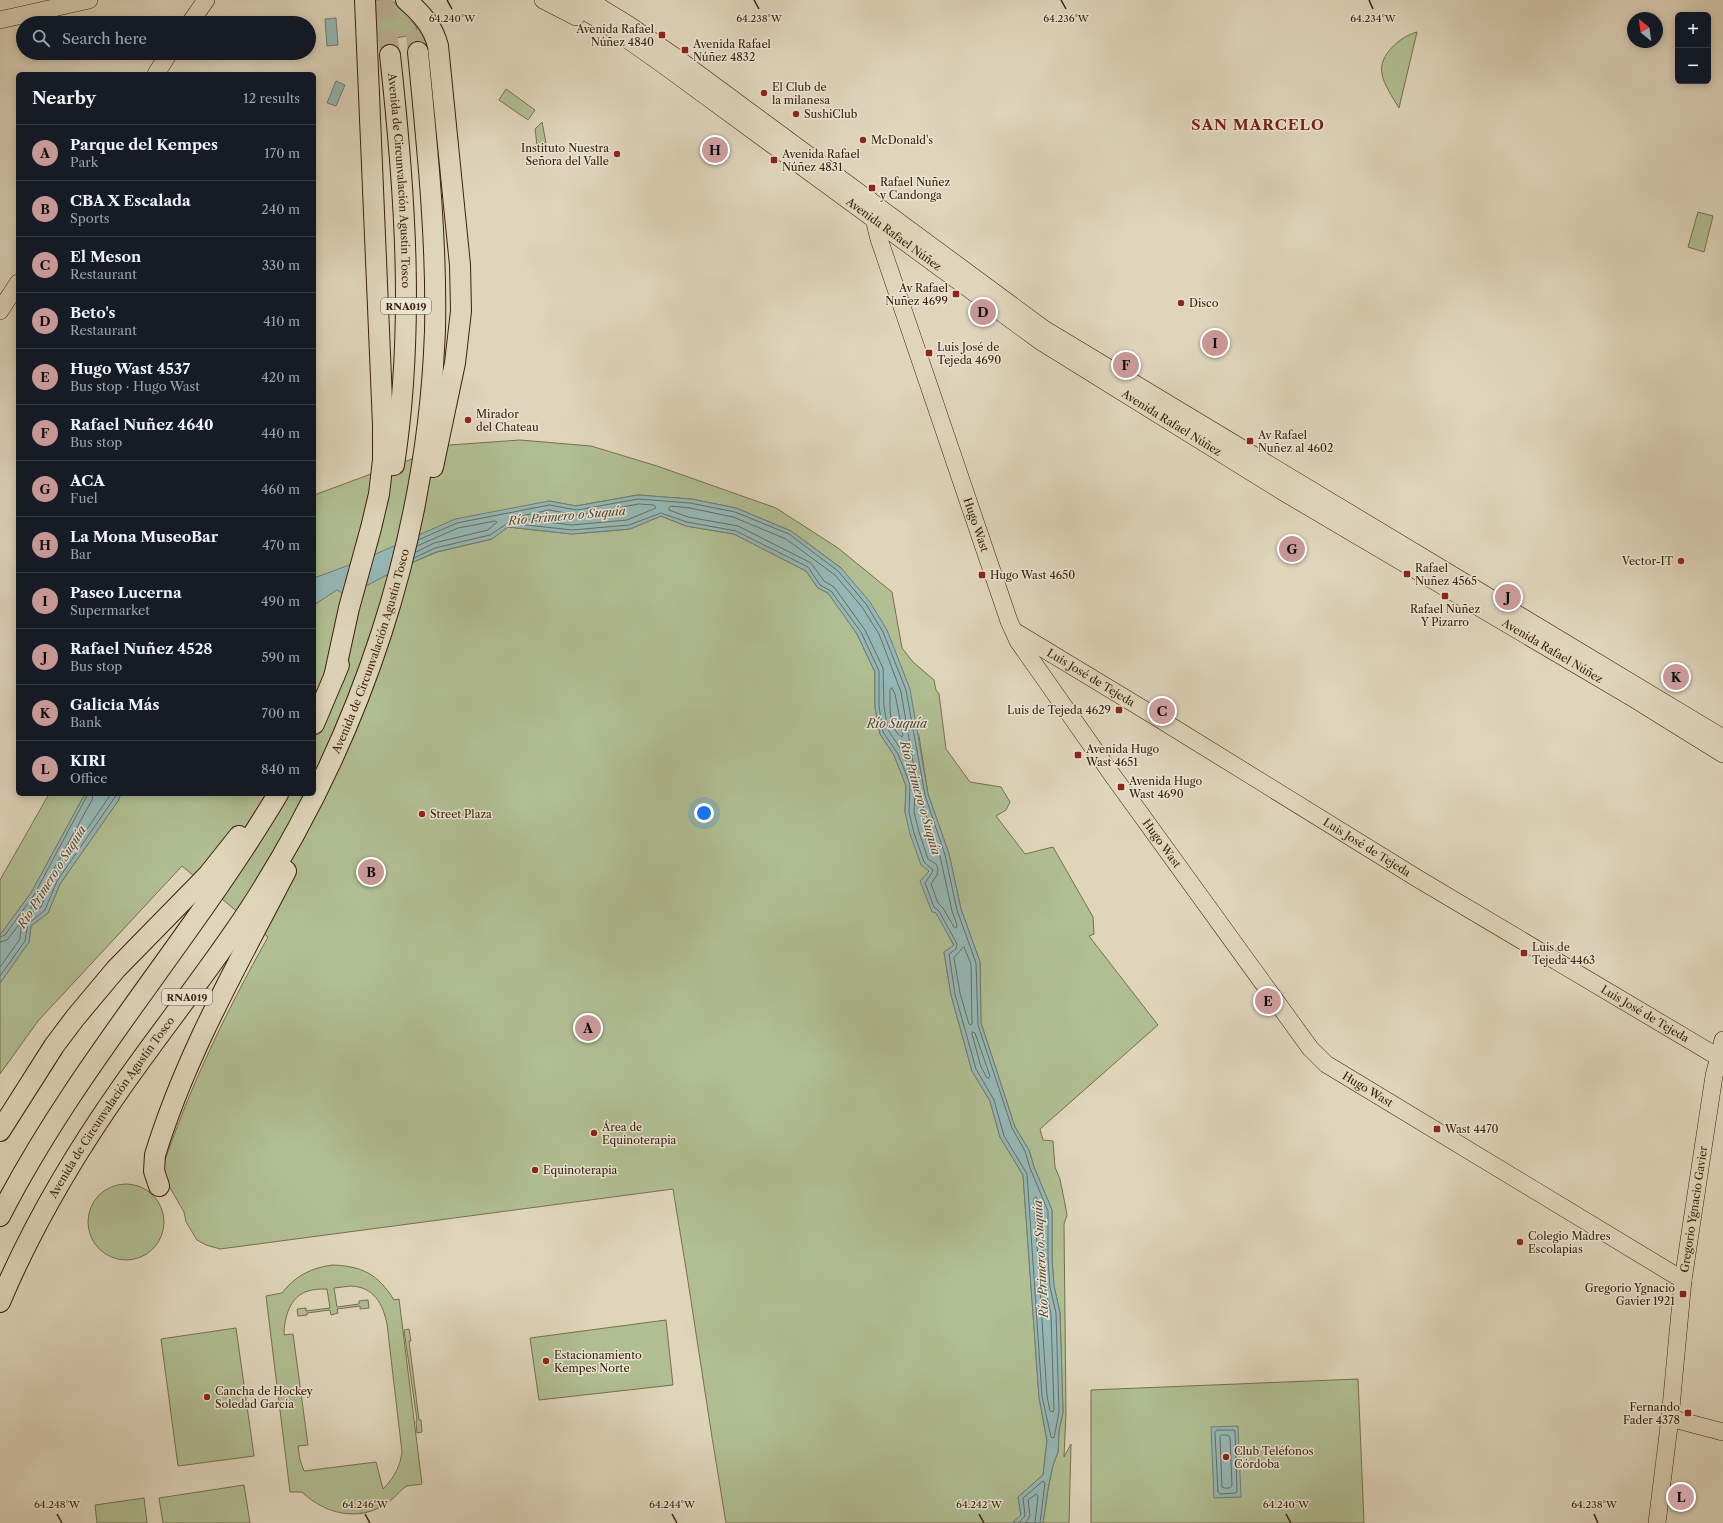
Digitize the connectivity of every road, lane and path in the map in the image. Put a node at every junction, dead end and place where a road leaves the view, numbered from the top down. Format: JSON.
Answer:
{"nodes":[{"id":1,"x":89,"y":0,"type":"edge"},
{"id":2,"x":206,"y":0,"type":"edge"},
{"id":3,"x":365,"y":0,"type":"edge"},
{"id":4,"x":543,"y":0,"type":"edge"},
{"id":5,"x":566,"y":0,"type":"edge"},
{"id":6,"x":588,"y":0,"type":"edge"},
{"id":7,"x":599,"y":0,"type":"edge"},
{"id":8,"x":410,"y":2,"type":"edge"},
{"id":9,"x":16,"y":16,"type":"edge"},
{"id":10,"x":18,"y":16,"type":"edge"},
{"id":11,"x":195,"y":16,"type":"edge"},
{"id":12,"x":618,"y":18,"type":"junction"},
{"id":13,"x":0,"y":20,"type":"edge"},
{"id":14,"x":418,"y":52,"type":"tunnel mouth"},
{"id":15,"x":390,"y":55,"type":"tunnel mouth"},
{"id":16,"x":165,"y":60,"type":"edge"},
{"id":17,"x":662,"y":64,"type":"junction"},
{"id":18,"x":157,"y":72,"type":"edge"},
{"id":19,"x":868,"y":198,"type":"junction"},
{"id":20,"x":874,"y":221,"type":"junction"},
{"id":21,"x":16,"y":286,"type":"edge"},
{"id":22,"x":0,"y":311,"type":"edge"},
{"id":23,"x":428,"y":466,"type":"junction"},
{"id":24,"x":384,"y":495,"type":"junction"},
{"id":25,"x":1013,"y":631,"type":"junction"},
{"id":26,"x":316,"y":719,"type":"edge"},
{"id":27,"x":1723,"y":738,"type":"edge"},
{"id":28,"x":340,"y":741,"type":"junction"},
{"id":29,"x":1723,"y":754,"type":"edge"},
{"id":30,"x":316,"y":792,"type":"edge"},
{"id":31,"x":265,"y":796,"type":"edge"},
{"id":32,"x":277,"y":796,"type":"edge"},
{"id":33,"x":314,"y":796,"type":"edge"},
{"id":34,"x":1723,"y":1040,"type":"edge"},
{"id":35,"x":1721,"y":1059,"type":"edge"},
{"id":36,"x":0,"y":1131,"type":"edge"},
{"id":37,"x":159,"y":1186,"type":"dead end"},
{"id":38,"x":0,"y":1216,"type":"edge"},
{"id":39,"x":1683,"y":1280,"type":"junction"},
{"id":40,"x":0,"y":1302,"type":"edge"},
{"id":41,"x":1670,"y":1418,"type":"junction"},
{"id":42,"x":1723,"y":1432,"type":"edge"},
{"id":43,"x":1657,"y":1523,"type":"edge"}],
"edges":[{"from":1,"to":10,"type":"main road"},
{"from":2,"to":11,"type":"main road"},
{"from":3,"to":24,"type":"highway"},
{"from":4,"to":17,"type":"main road"},
{"from":5,"to":17,"type":"main road","name":"Avenida Rafael Núñez"},
{"from":6,"to":12,"type":"main road","name":"Avenida Rafael Núñez"},
{"from":7,"to":12,"type":"main road"},
{"from":8,"to":23,"type":"highway"},
{"from":9,"to":13,"type":"main road"},
{"from":12,"to":19,"type":"main road","name":"Avenida Rafael Núñez"},
{"from":14,"to":23,"type":"highway","name":"Avenida de Circunvalación Agustín Tosco","number":"RNA019"},
{"from":15,"to":24,"type":"highway","name":"Avenida de Circunvalación Agustín Tosco","number":"RNA019"},
{"from":16,"to":18,"type":"main road"},
{"from":17,"to":20,"type":"main road","name":"Avenida Rafael Núñez"},
{"from":19,"to":20,"type":"main road","name":"Hugo Wast"},
{"from":19,"to":27,"type":"main road","name":"Avenida Rafael Núñez"},
{"from":20,"to":25,"type":"main road","name":"Hugo Wast"},
{"from":20,"to":29,"type":"main road","name":"Avenida Rafael Núñez"},
{"from":21,"to":22,"type":"main road"},
{"from":23,"to":28,"type":"highway","name":"Avenida de Circunvalación Agustín Tosco","number":"RNA019"},
{"from":24,"to":26,"type":"highway","name":"Avenida de Circunvalación Agustín Tosco","number":"RNA019"},
{"from":25,"to":35,"type":"main road","name":"Luis José de Tejeda"},
{"from":25,"to":39,"type":"main road","name":"Hugo Wast"},
{"from":28,"to":30,"type":"highway","name":"Avenida de Circunvalación Agustín Tosco","number":"RNA019"},
{"from":28,"to":37,"type":"highway"},
{"from":31,"to":36,"type":"highway"},
{"from":32,"to":38,"type":"highway","number":"RNA019"},
{"from":33,"to":40,"type":"highway","name":"Avenida de Circunvalación Agustín Tosco","number":"RNA019"},
{"from":34,"to":35,"type":"main road","name":"Gregorio Ygnacio Gavier"},
{"from":35,"to":39,"type":"main road","name":"Gregorio Ygnacio Gavier"},
{"from":39,"to":41,"type":"main road","name":"Gregorio Ygnacio Gavier"},
{"from":41,"to":42,"type":"main road"},
{"from":41,"to":43,"type":"main road","name":"Gregorio Ygnacio Gavier"}]}
